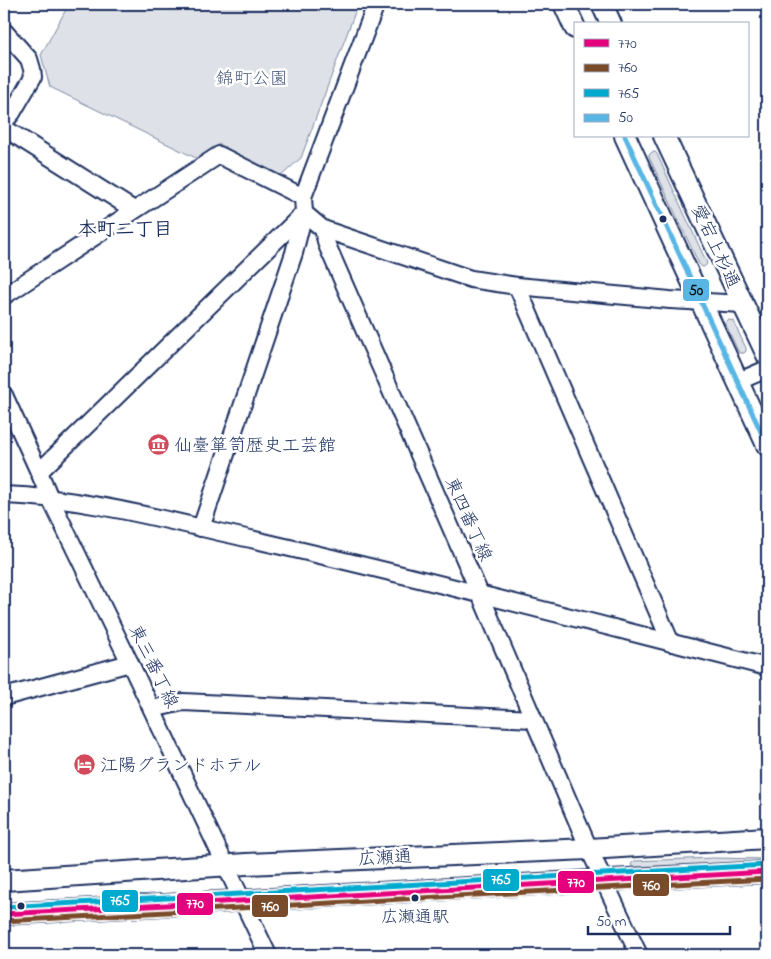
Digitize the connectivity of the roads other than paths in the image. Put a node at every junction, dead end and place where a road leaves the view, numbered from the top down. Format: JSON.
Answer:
{"nodes":[{"id":1,"x":376,"y":4,"type":"edge"},
{"id":2,"x":564,"y":4,"type":"edge"},
{"id":3,"x":602,"y":4,"type":"edge"},
{"id":4,"x":610,"y":22,"type":"edge"},
{"id":5,"x":574,"y":26,"type":"edge"},
{"id":6,"x":4,"y":31,"type":"edge"},
{"id":7,"x":4,"y":122,"type":"edge"},
{"id":8,"x":4,"y":128,"type":"edge"},
{"id":9,"x":626,"y":138,"type":"edge"},
{"id":10,"x":665,"y":138,"type":"edge"},
{"id":11,"x":304,"y":205,"type":"junction"},
{"id":12,"x":134,"y":210,"type":"junction"},
{"id":13,"x":323,"y":230,"type":"junction"},
{"id":14,"x":518,"y":286,"type":"junction"},
{"id":15,"x":4,"y":296,"type":"edge"},
{"id":16,"x":701,"y":302,"type":"junction"},
{"id":17,"x":743,"y":304,"type":"junction"},
{"id":18,"x":767,"y":355,"type":"edge"},
{"id":19,"x":767,"y":369,"type":"edge"},
{"id":20,"x":739,"y":381,"type":"junction"},
{"id":21,"x":4,"y":395,"type":"edge"},
{"id":22,"x":767,"y":445,"type":"edge"},
{"id":23,"x":39,"y":472,"type":"junction"},
{"id":24,"x":4,"y":495,"type":"edge"},
{"id":25,"x":50,"y":498,"type":"junction"},
{"id":26,"x":201,"y":528,"type":"junction"},
{"id":27,"x":480,"y":594,"type":"junction"},
{"id":28,"x":671,"y":643,"type":"junction"},
{"id":29,"x":130,"y":663,"type":"junction"},
{"id":30,"x":767,"y":667,"type":"edge"},
{"id":31,"x":4,"y":697,"type":"edge"},
{"id":32,"x":152,"y":709,"type":"junction"},
{"id":33,"x":533,"y":719,"type":"junction"},
{"id":34,"x":767,"y":838,"type":"edge"},
{"id":35,"x":588,"y":849,"type":"junction"},
{"id":36,"x":225,"y":865,"type":"junction"},
{"id":37,"x":767,"y":872,"type":"edge"},
{"id":38,"x":4,"y":880,"type":"edge"},
{"id":39,"x":604,"y":881,"type":"junction"},
{"id":40,"x":243,"y":901,"type":"junction"},
{"id":41,"x":4,"y":914,"type":"edge"},
{"id":42,"x":268,"y":955,"type":"edge"},
{"id":43,"x":639,"y":955,"type":"edge"}],
"edges":[{"from":1,"to":11,"type":"street"},
{"from":2,"to":5,"type":"street"},
{"from":3,"to":4,"type":"street"},
{"from":6,"to":7,"type":"street"},
{"from":8,"to":12,"type":"street"},
{"from":9,"to":16,"type":"street","name":"愛宕上杉通"},
{"from":10,"to":17,"type":"street","name":"愛宕上杉通"},
{"from":11,"to":12,"type":"street","name":"東四番丁線"},
{"from":11,"to":13,"type":"street","name":"東四番丁線"},
{"from":11,"to":23,"type":"street"},
{"from":11,"to":26,"type":"street"},
{"from":12,"to":15,"type":"street"},
{"from":13,"to":14,"type":"street"},
{"from":13,"to":27,"type":"street","name":"東四番丁線"},
{"from":14,"to":16,"type":"street"},
{"from":14,"to":28,"type":"street"},
{"from":16,"to":17,"type":"street"},
{"from":16,"to":20,"type":"street","name":"愛宕上杉通"},
{"from":17,"to":18,"type":"street","name":"愛宕上杉通"},
{"from":19,"to":20,"type":"street"},
{"from":20,"to":22,"type":"street","name":"愛宕上杉通"},
{"from":21,"to":23,"type":"street","name":"東三番丁線"},
{"from":23,"to":25,"type":"street","name":"東三番丁線"},
{"from":24,"to":25,"type":"street"},
{"from":25,"to":26,"type":"street"},
{"from":25,"to":29,"type":"street","name":"東三番丁線"},
{"from":26,"to":27,"type":"street"},
{"from":27,"to":28,"type":"street"},
{"from":27,"to":33,"type":"street","name":"東四番丁線"},
{"from":28,"to":30,"type":"street"},
{"from":29,"to":31,"type":"street"},
{"from":29,"to":32,"type":"street","name":"東三番丁線"},
{"from":32,"to":33,"type":"street"},
{"from":32,"to":36,"type":"street","name":"東三番丁線"},
{"from":33,"to":35,"type":"street","name":"東四番丁線"},
{"from":34,"to":35,"type":"street","name":"広瀬通"},
{"from":35,"to":36,"type":"street","name":"広瀬通"},
{"from":35,"to":39,"type":"street","name":"東四番丁線"},
{"from":36,"to":38,"type":"street","name":"広瀬通"},
{"from":36,"to":40,"type":"street","name":"東三番丁線"},
{"from":37,"to":39,"type":"street","name":"広瀬通"},
{"from":39,"to":40,"type":"street","name":"広瀬通"},
{"from":39,"to":43,"type":"street"},
{"from":40,"to":41,"type":"street","name":"広瀬通"},
{"from":40,"to":42,"type":"street","name":"東三番丁線"}]}
